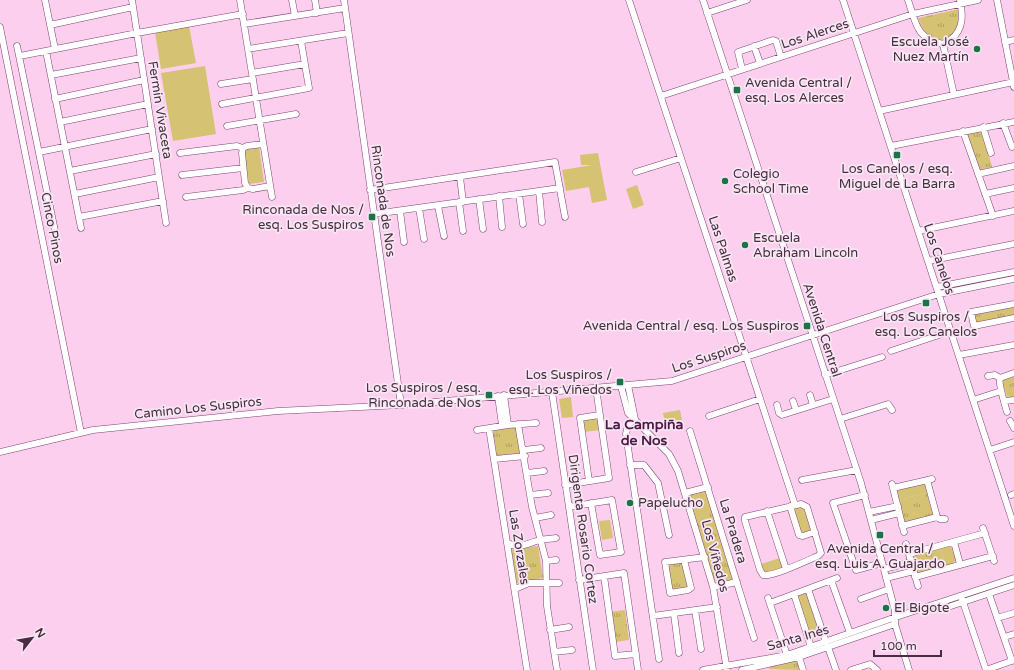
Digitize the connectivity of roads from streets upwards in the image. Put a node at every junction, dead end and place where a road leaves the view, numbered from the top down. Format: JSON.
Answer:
{"nodes":[{"id":1,"x":47,"y":0,"type":"edge"},
{"id":2,"x":132,"y":0,"type":"edge"},
{"id":3,"x":240,"y":0,"type":"edge"},
{"id":4,"x":292,"y":0,"type":"edge"},
{"id":5,"x":315,"y":0,"type":"edge"},
{"id":6,"x":344,"y":0,"type":"edge"},
{"id":7,"x":629,"y":0,"type":"edge"},
{"id":8,"x":703,"y":0,"type":"edge"},
{"id":9,"x":747,"y":0,"type":"edge"},
{"id":10,"x":843,"y":0,"type":"edge"},
{"id":11,"x":908,"y":0,"type":"edge"},
{"id":12,"x":978,"y":0,"type":"edge"},
{"id":13,"x":997,"y":0,"type":"edge"},
{"id":14,"x":960,"y":2,"type":"edge"},
{"id":15,"x":134,"y":7,"type":"junction"},
{"id":16,"x":345,"y":8,"type":"junction"},
{"id":17,"x":317,"y":13,"type":"junction"},
{"id":18,"x":707,"y":13,"type":"junction"},
{"id":19,"x":243,"y":14,"type":"junction"},
{"id":20,"x":913,"y":14,"type":"junction"},
{"id":21,"x":295,"y":16,"type":"junction"},
{"id":22,"x":244,"y":24,"type":"junction"},
{"id":23,"x":50,"y":25,"type":"junction"},
{"id":24,"x":0,"y":27,"type":"edge"},
{"id":25,"x":137,"y":32,"type":"junction"},
{"id":26,"x":348,"y":34,"type":"junction"},
{"id":27,"x":854,"y":34,"type":"junction"},
{"id":28,"x":1014,"y":40,"type":"edge"},
{"id":29,"x":301,"y":41,"type":"junction"},
{"id":30,"x":1005,"y":42,"type":"junction"},
{"id":31,"x":944,"y":44,"type":"junction"},
{"id":32,"x":18,"y":46,"type":"dead end"},
{"id":33,"x":754,"y":46,"type":"junction"},
{"id":34,"x":55,"y":49,"type":"junction"},
{"id":35,"x":248,"y":49,"type":"junction"},
{"id":36,"x":46,"y":51,"type":"junction"},
{"id":37,"x":20,"y":56,"type":"junction"},
{"id":38,"x":781,"y":57,"type":"junction"},
{"id":39,"x":141,"y":58,"type":"junction"},
{"id":40,"x":760,"y":63,"type":"junction"},
{"id":41,"x":305,"y":64,"type":"junction"},
{"id":42,"x":742,"y":69,"type":"junction"},
{"id":43,"x":727,"y":74,"type":"junction"},
{"id":44,"x":51,"y":76,"type":"junction"},
{"id":45,"x":252,"y":76,"type":"junction"},
{"id":46,"x":144,"y":80,"type":"junction"},
{"id":47,"x":221,"y":84,"type":"dead end"},
{"id":48,"x":1014,"y":84,"type":"edge"},
{"id":49,"x":954,"y":95,"type":"junction"},
{"id":50,"x":661,"y":96,"type":"junction"},
{"id":51,"x":56,"y":99,"type":"junction"},
{"id":52,"x":256,"y":99,"type":"junction"},
{"id":53,"x":148,"y":104,"type":"junction"},
{"id":54,"x":222,"y":104,"type":"dead end"},
{"id":55,"x":879,"y":111,"type":"junction"},
{"id":56,"x":296,"y":114,"type":"dead end"},
{"id":57,"x":260,"y":120,"type":"junction"},
{"id":58,"x":60,"y":122,"type":"junction"},
{"id":59,"x":1014,"y":122,"type":"edge"},
{"id":60,"x":1003,"y":124,"type":"junction"},
{"id":61,"x":227,"y":126,"type":"dead end"},
{"id":62,"x":983,"y":127,"type":"junction"},
{"id":63,"x":152,"y":129,"type":"junction"},
{"id":64,"x":963,"y":131,"type":"junction"},
{"id":65,"x":263,"y":144,"type":"junction"},
{"id":66,"x":65,"y":146,"type":"junction"},
{"id":67,"x":890,"y":146,"type":"junction"},
{"id":68,"x":1012,"y":147,"type":"dead end"},
{"id":69,"x":243,"y":148,"type":"junction"},
{"id":70,"x":39,"y":152,"type":"junction"},
{"id":71,"x":180,"y":153,"type":"dead end"},
{"id":72,"x":991,"y":153,"type":"dead end"},
{"id":73,"x":156,"y":154,"type":"junction"},
{"id":74,"x":681,"y":158,"type":"junction"},
{"id":75,"x":1014,"y":166,"type":"edge"},
{"id":76,"x":243,"y":168,"type":"junction"},
{"id":77,"x":70,"y":171,"type":"junction"},
{"id":78,"x":636,"y":172,"type":"dead end"},
{"id":79,"x":978,"y":174,"type":"junction"},
{"id":80,"x":182,"y":175,"type":"dead end"},
{"id":81,"x":159,"y":177,"type":"junction"},
{"id":82,"x":460,"y":177,"type":"junction"},
{"id":83,"x":270,"y":186,"type":"junction"},
{"id":84,"x":248,"y":188,"type":"junction"},
{"id":85,"x":560,"y":188,"type":"junction"},
{"id":86,"x":1014,"y":188,"type":"edge"},
{"id":87,"x":370,"y":190,"type":"junction"},
{"id":88,"x":539,"y":191,"type":"junction"},
{"id":89,"x":75,"y":194,"type":"junction"},
{"id":90,"x":519,"y":194,"type":"junction"},
{"id":91,"x":985,"y":194,"type":"junction"},
{"id":92,"x":499,"y":196,"type":"junction"},
{"id":93,"x":186,"y":197,"type":"dead end"},
{"id":94,"x":272,"y":197,"type":"dead end"},
{"id":95,"x":479,"y":199,"type":"junction"},
{"id":96,"x":163,"y":201,"type":"junction"},
{"id":97,"x":461,"y":202,"type":"junction"},
{"id":98,"x":438,"y":206,"type":"junction"},
{"id":99,"x":419,"y":208,"type":"junction"},
{"id":100,"x":400,"y":211,"type":"junction"},
{"id":101,"x":1014,"y":211,"type":"edge"},
{"id":102,"x":374,"y":214,"type":"junction"},
{"id":103,"x":993,"y":216,"type":"junction"},
{"id":104,"x":79,"y":217,"type":"junction"},
{"id":105,"x":565,"y":217,"type":"dead end"},
{"id":106,"x":542,"y":222,"type":"dead end"},
{"id":107,"x":166,"y":223,"type":"dead end"},
{"id":108,"x":523,"y":224,"type":"dead end"},
{"id":109,"x":502,"y":227,"type":"dead end"},
{"id":110,"x":81,"y":228,"type":"dead end"},
{"id":111,"x":483,"y":229,"type":"dead end"},
{"id":112,"x":55,"y":231,"type":"dead end"},
{"id":113,"x":463,"y":231,"type":"dead end"},
{"id":114,"x":918,"y":231,"type":"junction"},
{"id":115,"x":444,"y":236,"type":"dead end"},
{"id":116,"x":424,"y":238,"type":"dead end"},
{"id":117,"x":404,"y":242,"type":"dead end"},
{"id":118,"x":1014,"y":244,"type":"edge"},
{"id":119,"x":928,"y":261,"type":"junction"},
{"id":120,"x":1014,"y":272,"type":"edge"},
{"id":121,"x":1014,"y":279,"type":"edge"},
{"id":122,"x":937,"y":287,"type":"junction"},
{"id":123,"x":939,"y":294,"type":"junction"},
{"id":124,"x":1014,"y":304,"type":"edge"},
{"id":125,"x":1014,"y":318,"type":"edge"},
{"id":126,"x":951,"y":331,"type":"junction"},
{"id":127,"x":812,"y":336,"type":"junction"},
{"id":128,"x":1014,"y":345,"type":"edge"},
{"id":129,"x":891,"y":351,"type":"dead end"},
{"id":130,"x":959,"y":355,"type":"junction"},
{"id":131,"x":746,"y":357,"type":"junction"},
{"id":132,"x":882,"y":357,"type":"dead end"},
{"id":133,"x":1014,"y":373,"type":"edge"},
{"id":134,"x":825,"y":375,"type":"junction"},
{"id":135,"x":988,"y":376,"type":"dead end"},
{"id":136,"x":1000,"y":378,"type":"junction"},
{"id":137,"x":625,"y":386,"type":"junction"},
{"id":138,"x":596,"y":388,"type":"junction"},
{"id":139,"x":1001,"y":391,"type":"junction"},
{"id":140,"x":552,"y":392,"type":"junction"},
{"id":141,"x":501,"y":396,"type":"junction"},
{"id":142,"x":810,"y":396,"type":"dead end"},
{"id":143,"x":760,"y":399,"type":"junction"},
{"id":144,"x":833,"y":399,"type":"junction"},
{"id":145,"x":973,"y":400,"type":"junction"},
{"id":146,"x":1014,"y":400,"type":"edge"},
{"id":147,"x":793,"y":401,"type":"dead end"},
{"id":148,"x":1005,"y":401,"type":"junction"},
{"id":149,"x":401,"y":405,"type":"junction"},
{"id":150,"x":776,"y":405,"type":"dead end"},
{"id":151,"x":813,"y":405,"type":"junction"},
{"id":152,"x":796,"y":410,"type":"junction"},
{"id":153,"x":892,"y":410,"type":"dead end"},
{"id":154,"x":1007,"y":412,"type":"dead end"},
{"id":155,"x":600,"y":415,"type":"junction"},
{"id":156,"x":709,"y":416,"type":"dead end"},
{"id":157,"x":635,"y":419,"type":"junction"},
{"id":158,"x":840,"y":419,"type":"junction"},
{"id":159,"x":1010,"y":421,"type":"dead end"},
{"id":160,"x":536,"y":423,"type":"dead end"},
{"id":161,"x":518,"y":424,"type":"junction"},
{"id":162,"x":508,"y":425,"type":"junction"},
{"id":163,"x":502,"y":426,"type":"junction"},
{"id":164,"x":489,"y":428,"type":"junction"},
{"id":165,"x":1014,"y":428,"type":"edge"},
{"id":166,"x":477,"y":430,"type":"dead end"},
{"id":167,"x":690,"y":431,"type":"dead end"},
{"id":168,"x":82,"y":433,"type":"junction"},
{"id":169,"x":1014,"y":442,"type":"edge"},
{"id":170,"x":541,"y":448,"type":"dead end"},
{"id":171,"x":990,"y":450,"type":"junction"},
{"id":172,"x":0,"y":452,"type":"edge"},
{"id":173,"x":524,"y":453,"type":"junction"},
{"id":174,"x":495,"y":459,"type":"junction"},
{"id":175,"x":630,"y":465,"type":"junction"},
{"id":176,"x":857,"y":470,"type":"junction"},
{"id":177,"x":544,"y":471,"type":"dead end"},
{"id":178,"x":527,"y":473,"type":"junction"},
{"id":179,"x":802,"y":480,"type":"dead end"},
{"id":180,"x":589,"y":481,"type":"junction"},
{"id":181,"x":566,"y":485,"type":"junction"},
{"id":182,"x":708,"y":487,"type":"junction"},
{"id":183,"x":548,"y":493,"type":"dead end"},
{"id":184,"x":685,"y":493,"type":"junction"},
{"id":185,"x":530,"y":495,"type":"junction"},
{"id":186,"x":865,"y":495,"type":"junction"},
{"id":187,"x":591,"y":503,"type":"junction"},
{"id":188,"x":793,"y":506,"type":"junction"},
{"id":189,"x":898,"y":506,"type":"junction"},
{"id":190,"x":569,"y":507,"type":"junction"},
{"id":191,"x":767,"y":511,"type":"junction"},
{"id":192,"x":869,"y":512,"type":"junction"},
{"id":193,"x":899,"y":513,"type":"junction"},
{"id":194,"x":551,"y":515,"type":"dead end"},
{"id":195,"x":937,"y":517,"type":"junction"},
{"id":196,"x":535,"y":518,"type":"junction"},
{"id":197,"x":945,"y":519,"type":"dead end"},
{"id":198,"x":871,"y":520,"type":"junction"},
{"id":199,"x":1014,"y":526,"type":"edge"},
{"id":200,"x":816,"y":532,"type":"junction"},
{"id":201,"x":669,"y":535,"type":"dead end"},
{"id":202,"x":556,"y":538,"type":"dead end"},
{"id":203,"x":540,"y":540,"type":"junction"},
{"id":204,"x":954,"y":542,"type":"junction"},
{"id":205,"x":507,"y":543,"type":"junction"},
{"id":206,"x":906,"y":544,"type":"dead end"},
{"id":207,"x":909,"y":554,"type":"junction"},
{"id":208,"x":705,"y":557,"type":"junction"},
{"id":209,"x":556,"y":560,"type":"dead end"},
{"id":210,"x":684,"y":560,"type":"junction"},
{"id":211,"x":546,"y":561,"type":"junction"},
{"id":212,"x":911,"y":562,"type":"junction"},
{"id":213,"x":882,"y":563,"type":"junction"},
{"id":214,"x":960,"y":564,"type":"junction"},
{"id":215,"x":786,"y":569,"type":"junction"},
{"id":216,"x":884,"y":570,"type":"junction"},
{"id":217,"x":914,"y":574,"type":"junction"},
{"id":218,"x":604,"y":576,"type":"junction"},
{"id":219,"x":886,"y":578,"type":"junction"},
{"id":220,"x":1014,"y":578,"type":"edge"},
{"id":221,"x":580,"y":580,"type":"junction"},
{"id":222,"x":737,"y":582,"type":"junction"},
{"id":223,"x":559,"y":583,"type":"dead end"},
{"id":224,"x":546,"y":584,"type":"junction"},
{"id":225,"x":1014,"y":585,"type":"edge"},
{"id":226,"x":918,"y":586,"type":"dead end"},
{"id":227,"x":713,"y":587,"type":"junction"},
{"id":228,"x":515,"y":589,"type":"junction"},
{"id":229,"x":808,"y":589,"type":"junction"},
{"id":230,"x":889,"y":589,"type":"junction"},
{"id":231,"x":794,"y":594,"type":"junction"},
{"id":232,"x":989,"y":594,"type":"junction"},
{"id":233,"x":861,"y":598,"type":"dead end"},
{"id":234,"x":962,"y":599,"type":"junction"},
{"id":235,"x":951,"y":606,"type":"dead end"},
{"id":236,"x":717,"y":607,"type":"junction"},
{"id":237,"x":695,"y":610,"type":"junction"},
{"id":238,"x":1014,"y":613,"type":"edge"},
{"id":239,"x":674,"y":614,"type":"junction"},
{"id":240,"x":653,"y":616,"type":"junction"},
{"id":241,"x":896,"y":617,"type":"junction"},
{"id":242,"x":998,"y":618,"type":"junction"},
{"id":243,"x":895,"y":624,"type":"junction"},
{"id":244,"x":569,"y":627,"type":"dead end"},
{"id":245,"x":550,"y":630,"type":"junction"},
{"id":246,"x":850,"y":633,"type":"junction"},
{"id":247,"x":1014,"y":634,"type":"edge"},
{"id":248,"x":1004,"y":637,"type":"junction"},
{"id":249,"x":754,"y":638,"type":"dead end"},
{"id":250,"x":827,"y":644,"type":"junction"},
{"id":251,"x":811,"y":647,"type":"junction"},
{"id":252,"x":701,"y":649,"type":"dead end"},
{"id":253,"x":572,"y":650,"type":"dead end"},
{"id":254,"x":554,"y":652,"type":"junction"},
{"id":255,"x":679,"y":653,"type":"dead end"},
{"id":256,"x":636,"y":654,"type":"junction"},
{"id":257,"x":787,"y":655,"type":"junction"},
{"id":258,"x":799,"y":658,"type":"junction"},
{"id":259,"x":659,"y":659,"type":"dead end"},
{"id":260,"x":1013,"y":660,"type":"edge"},
{"id":261,"x":727,"y":668,"type":"edge"},
{"id":262,"x":767,"y":668,"type":"edge"},
{"id":263,"x":527,"y":670,"type":"edge"},
{"id":264,"x":557,"y":670,"type":"edge"},
{"id":265,"x":593,"y":670,"type":"edge"},
{"id":266,"x":638,"y":670,"type":"edge"},
{"id":267,"x":703,"y":670,"type":"edge"},
{"id":268,"x":742,"y":670,"type":"edge"},
{"id":269,"x":803,"y":670,"type":"edge"},
{"id":270,"x":836,"y":670,"type":"edge"},
{"id":271,"x":851,"y":670,"type":"edge"},
{"id":272,"x":877,"y":670,"type":"edge"},
{"id":273,"x":909,"y":670,"type":"edge"}],
"edges":[{"from":1,"to":23,"type":"street"},
{"from":2,"to":15,"type":"street","name":"Fermín Vivaceta"},
{"from":3,"to":19,"type":"street"},
{"from":4,"to":21,"type":"street"},
{"from":5,"to":17,"type":"street"},
{"from":6,"to":16,"type":"street","name":"Rinconada de Nos"},
{"from":7,"to":50,"type":"street","name":"Las Palmas"},
{"from":8,"to":18,"type":"street","name":"Avenida Central"},
{"from":9,"to":18,"type":"street"},
{"from":10,"to":27,"type":"street","name":"Los Canelos"},
{"from":11,"to":20,"type":"street"},
{"from":12,"to":14,"type":"street","name":"Los Alerces"},
{"from":13,"to":30,"type":"street"},
{"from":14,"to":20,"type":"street","name":"Los Alerces"},
{"from":14,"to":31,"type":"street"},
{"from":15,"to":23,"type":"street"},
{"from":15,"to":25,"type":"street","name":"Fermín Vivaceta"},
{"from":16,"to":17,"type":"street"},
{"from":16,"to":26,"type":"street","name":"Rinconada de Nos"},
{"from":17,"to":21,"type":"street"},
{"from":18,"to":43,"type":"street","name":"Avenida Central"},
{"from":19,"to":22,"type":"street"},
{"from":19,"to":25,"type":"street"},
{"from":20,"to":27,"type":"street","name":"Los Alerces"},
{"from":20,"to":31,"type":"street"},
{"from":21,"to":22,"type":"street"},
{"from":22,"to":35,"type":"street"},
{"from":23,"to":34,"type":"street"},
{"from":24,"to":168,"type":"street","name":"Cinco Pinos"},
{"from":25,"to":34,"type":"street"},
{"from":25,"to":39,"type":"street","name":"Fermín Vivaceta"},
{"from":26,"to":29,"type":"street"},
{"from":26,"to":87,"type":"street","name":"Rinconada de Nos"},
{"from":27,"to":38,"type":"street","name":"Los Alerces"},
{"from":27,"to":55,"type":"street","name":"Los Canelos"},
{"from":28,"to":30,"type":"street"},
{"from":29,"to":35,"type":"street"},
{"from":29,"to":41,"type":"street"},
{"from":30,"to":48,"type":"street"},
{"from":31,"to":49,"type":"street"},
{"from":32,"to":37,"type":"street","name":"Cinco Pinos"},
{"from":33,"to":38,"type":"street"},
{"from":33,"to":40,"type":"street"},
{"from":33,"to":42,"type":"street"},
{"from":34,"to":36,"type":"street"},
{"from":35,"to":45,"type":"street"},
{"from":36,"to":37,"type":"street"},
{"from":36,"to":44,"type":"street"},
{"from":37,"to":70,"type":"street","name":"Cinco Pinos"},
{"from":38,"to":40,"type":"street","name":"Los Alerces"},
{"from":39,"to":44,"type":"street"},
{"from":39,"to":46,"type":"street","name":"Fermín Vivaceta"},
{"from":40,"to":42,"type":"street","name":"Los Alerces"},
{"from":41,"to":45,"type":"street"},
{"from":41,"to":52,"type":"street"},
{"from":42,"to":43,"type":"street","name":"Los Alerces"},
{"from":43,"to":50,"type":"street","name":"Los Alerces"},
{"from":43,"to":127,"type":"street","name":"Avenida Central"},
{"from":44,"to":51,"type":"street"},
{"from":45,"to":47,"type":"street"},
{"from":45,"to":52,"type":"street"},
{"from":46,"to":51,"type":"street"},
{"from":46,"to":53,"type":"street","name":"Fermín Vivaceta"},
{"from":48,"to":49,"type":"street"},
{"from":49,"to":55,"type":"street"},
{"from":50,"to":74,"type":"street","name":"Las Palmas"},
{"from":51,"to":58,"type":"street"},
{"from":52,"to":54,"type":"street"},
{"from":52,"to":57,"type":"street"},
{"from":53,"to":58,"type":"street"},
{"from":53,"to":63,"type":"street","name":"Fermín Vivaceta"},
{"from":55,"to":67,"type":"street","name":"Los Canelos"},
{"from":56,"to":57,"type":"street"},
{"from":57,"to":61,"type":"street"},
{"from":57,"to":65,"type":"street"},
{"from":58,"to":66,"type":"street"},
{"from":59,"to":60,"type":"street"},
{"from":60,"to":62,"type":"street"},
{"from":60,"to":68,"type":"street"},
{"from":62,"to":64,"type":"street"},
{"from":62,"to":72,"type":"street"},
{"from":63,"to":66,"type":"street"},
{"from":63,"to":73,"type":"street","name":"Fermín Vivaceta"},
{"from":64,"to":67,"type":"street"},
{"from":64,"to":79,"type":"street"},
{"from":65,"to":69,"type":"street"},
{"from":65,"to":83,"type":"street"},
{"from":66,"to":70,"type":"street"},
{"from":66,"to":77,"type":"street"},
{"from":67,"to":114,"type":"street","name":"Los Canelos"},
{"from":69,"to":71,"type":"street"},
{"from":69,"to":76,"type":"street"},
{"from":70,"to":112,"type":"street","name":"Cinco Pinos"},
{"from":73,"to":77,"type":"street"},
{"from":73,"to":81,"type":"street","name":"Fermín Vivaceta"},
{"from":74,"to":78,"type":"street"},
{"from":74,"to":131,"type":"street","name":"Las Palmas"},
{"from":75,"to":79,"type":"street"},
{"from":76,"to":80,"type":"street"},
{"from":76,"to":84,"type":"street"},
{"from":77,"to":89,"type":"street"},
{"from":79,"to":91,"type":"street"},
{"from":81,"to":89,"type":"street"},
{"from":81,"to":96,"type":"street","name":"Fermín Vivaceta"},
{"from":82,"to":85,"type":"street"},
{"from":82,"to":87,"type":"street"},
{"from":82,"to":97,"type":"street"},
{"from":83,"to":84,"type":"street"},
{"from":83,"to":94,"type":"street"},
{"from":84,"to":93,"type":"street"},
{"from":85,"to":88,"type":"street"},
{"from":85,"to":105,"type":"street"},
{"from":86,"to":91,"type":"street"},
{"from":87,"to":102,"type":"street","name":"Rinconada de Nos"},
{"from":88,"to":90,"type":"street"},
{"from":88,"to":106,"type":"street"},
{"from":89,"to":104,"type":"street"},
{"from":90,"to":92,"type":"street"},
{"from":90,"to":108,"type":"street"},
{"from":91,"to":103,"type":"street"},
{"from":92,"to":95,"type":"street"},
{"from":92,"to":109,"type":"street"},
{"from":95,"to":97,"type":"street"},
{"from":95,"to":111,"type":"street"},
{"from":96,"to":104,"type":"street"},
{"from":96,"to":107,"type":"street","name":"Fermín Vivaceta"},
{"from":97,"to":98,"type":"street"},
{"from":97,"to":113,"type":"street"},
{"from":98,"to":99,"type":"street"},
{"from":98,"to":115,"type":"street"},
{"from":99,"to":100,"type":"street"},
{"from":99,"to":116,"type":"street"},
{"from":100,"to":102,"type":"street"},
{"from":100,"to":117,"type":"street"},
{"from":101,"to":103,"type":"street"},
{"from":102,"to":149,"type":"street","name":"Rinconada de Nos"},
{"from":103,"to":114,"type":"street"},
{"from":104,"to":110,"type":"street"},
{"from":114,"to":119,"type":"street","name":"Los Canelos"},
{"from":118,"to":119,"type":"street"},
{"from":119,"to":122,"type":"street","name":"Los Canelos"},
{"from":120,"to":122,"type":"street"},
{"from":121,"to":123,"type":"street","name":"Los Suspiros"},
{"from":122,"to":123,"type":"street","name":"Los Canelos"},
{"from":123,"to":126,"type":"street","name":"Los Canelos"},
{"from":123,"to":127,"type":"street","name":"Los Suspiros"},
{"from":124,"to":125,"type":"street"},
{"from":126,"to":129,"type":"street"},
{"from":126,"to":130,"type":"street","name":"Los Canelos"},
{"from":127,"to":131,"type":"street","name":"Los Suspiros"},
{"from":127,"to":134,"type":"street","name":"Avenida Central"},
{"from":128,"to":130,"type":"street"},
{"from":130,"to":145,"type":"street","name":"Los Canelos"},
{"from":131,"to":137,"type":"street","name":"Los Suspiros"},
{"from":131,"to":143,"type":"street","name":"Las Palmas"},
{"from":132,"to":134,"type":"street"},
{"from":133,"to":136,"type":"street"},
{"from":134,"to":144,"type":"street","name":"Avenida Central"},
{"from":135,"to":136,"type":"street"},
{"from":136,"to":139,"type":"street"},
{"from":137,"to":138,"type":"street","name":"Los Suspiros"},
{"from":137,"to":157,"type":"street","name":"Los Viñedos"},
{"from":138,"to":140,"type":"street","name":"Los Suspiros"},
{"from":138,"to":155,"type":"street"},
{"from":139,"to":145,"type":"street"},
{"from":139,"to":148,"type":"street"},
{"from":140,"to":141,"type":"street","name":"Los Suspiros"},
{"from":140,"to":181,"type":"street","name":"Dirigenta Rosario Cortez"},
{"from":141,"to":149,"type":"street","name":"Los Suspiros"},
{"from":141,"to":162,"type":"street"},
{"from":141,"to":163,"type":"street"},
{"from":142,"to":151,"type":"street"},
{"from":143,"to":156,"type":"street"},
{"from":143,"to":188,"type":"street","name":"Las Palmas"},
{"from":144,"to":151,"type":"street"},
{"from":144,"to":158,"type":"street","name":"Avenida Central"},
{"from":145,"to":171,"type":"street","name":"Los Canelos"},
{"from":146,"to":148,"type":"street"},
{"from":147,"to":152,"type":"street"},
{"from":148,"to":154,"type":"street"},
{"from":149,"to":168,"type":"street","name":"Camino Los Suspiros"},
{"from":150,"to":152,"type":"street"},
{"from":151,"to":152,"type":"street"},
{"from":153,"to":158,"type":"street"},
{"from":155,"to":180,"type":"street"},
{"from":155,"to":180,"type":"street"},
{"from":157,"to":175,"type":"street"},
{"from":157,"to":184,"type":"street","name":"Los Viñedos"},
{"from":158,"to":176,"type":"street","name":"Avenida Central"},
{"from":159,"to":165,"type":"street"},
{"from":160,"to":161,"type":"street"},
{"from":161,"to":162,"type":"street"},
{"from":161,"to":173,"type":"street"},
{"from":162,"to":163,"type":"street"},
{"from":163,"to":164,"type":"street"},
{"from":164,"to":166,"type":"street"},
{"from":164,"to":174,"type":"street","name":"Las Zorzales"},
{"from":167,"to":182,"type":"street","name":"La Pradera"},
{"from":168,"to":172,"type":"street","name":"Camino Los Suspiros"},
{"from":169,"to":171,"type":"street"},
{"from":170,"to":173,"type":"street"},
{"from":171,"to":199,"type":"street","name":"Los Canelos"},
{"from":173,"to":174,"type":"street"},
{"from":173,"to":178,"type":"street"},
{"from":174,"to":205,"type":"street","name":"Las Zorzales"},
{"from":175,"to":201,"type":"street"},
{"from":175,"to":240,"type":"street"},
{"from":176,"to":179,"type":"street"},
{"from":176,"to":186,"type":"street","name":"Avenida Central"},
{"from":177,"to":178,"type":"street"},
{"from":178,"to":185,"type":"street"},
{"from":180,"to":181,"type":"street"},
{"from":181,"to":190,"type":"street","name":"Dirigenta Rosario Cortez"},
{"from":182,"to":184,"type":"street"},
{"from":182,"to":222,"type":"street","name":"La Pradera"},
{"from":183,"to":185,"type":"street"},
{"from":184,"to":208,"type":"street","name":"Los Viñedos"},
{"from":185,"to":196,"type":"street"},
{"from":186,"to":192,"type":"street","name":"Avenida Central"},
{"from":186,"to":213,"type":"street"},
{"from":187,"to":187,"type":"street"},
{"from":187,"to":190,"type":"street"},
{"from":188,"to":191,"type":"street"},
{"from":188,"to":200,"type":"street"},
{"from":188,"to":200,"type":"street","name":"Las Palmas"},
{"from":189,"to":192,"type":"street"},
{"from":189,"to":193,"type":"street"},
{"from":189,"to":195,"type":"street"},
{"from":190,"to":221,"type":"street","name":"Dirigenta Rosario Cortez"},
{"from":191,"to":215,"type":"street"},
{"from":191,"to":215,"type":"street"},
{"from":192,"to":198,"type":"street","name":"Avenida Central"},
{"from":193,"to":195,"type":"street"},
{"from":193,"to":198,"type":"street"},
{"from":194,"to":196,"type":"street"},
{"from":195,"to":197,"type":"street"},
{"from":196,"to":203,"type":"street"},
{"from":198,"to":213,"type":"street","name":"Avenida Central"},
{"from":200,"to":215,"type":"street"},
{"from":202,"to":203,"type":"street"},
{"from":203,"to":205,"type":"street"},
{"from":203,"to":211,"type":"street"},
{"from":204,"to":207,"type":"street"},
{"from":204,"to":214,"type":"street"},
{"from":204,"to":214,"type":"street"},
{"from":205,"to":228,"type":"street","name":"Las Zorzales"},
{"from":206,"to":207,"type":"street"},
{"from":207,"to":212,"type":"street"},
{"from":208,"to":210,"type":"street"},
{"from":208,"to":227,"type":"street","name":"Los Viñedos"},
{"from":209,"to":211,"type":"street"},
{"from":210,"to":210,"type":"street"},
{"from":211,"to":224,"type":"street"},
{"from":212,"to":216,"type":"street"},
{"from":212,"to":217,"type":"street"},
{"from":213,"to":216,"type":"street","name":"Avenida Central"},
{"from":214,"to":217,"type":"street"},
{"from":216,"to":219,"type":"street","name":"Avenida Central"},
{"from":217,"to":219,"type":"street"},
{"from":217,"to":226,"type":"street"},
{"from":218,"to":221,"type":"street"},
{"from":218,"to":256,"type":"street"},
{"from":218,"to":256,"type":"street"},
{"from":219,"to":230,"type":"street","name":"Avenida Central"},
{"from":220,"to":234,"type":"street"},
{"from":221,"to":265,"type":"street","name":"Dirigenta Rosario Cortez"},
{"from":222,"to":227,"type":"street"},
{"from":222,"to":249,"type":"street","name":"La Pradera"},
{"from":223,"to":224,"type":"street"},
{"from":224,"to":228,"type":"street"},
{"from":224,"to":245,"type":"street"},
{"from":225,"to":232,"type":"street"},
{"from":227,"to":236,"type":"street","name":"Los Viñedos"},
{"from":228,"to":263,"type":"street","name":"Las Zorzales"},
{"from":229,"to":231,"type":"street"},
{"from":229,"to":246,"type":"street"},
{"from":229,"to":250,"type":"street"},
{"from":230,"to":233,"type":"street"},
{"from":230,"to":241,"type":"street","name":"Avenida Central"},
{"from":231,"to":251,"type":"street"},
{"from":231,"to":257,"type":"street"},
{"from":232,"to":234,"type":"street"},
{"from":232,"to":242,"type":"street"},
{"from":234,"to":235,"type":"street"},
{"from":234,"to":241,"type":"street","name":"Santa Inés"},
{"from":234,"to":260,"type":"street"},
{"from":236,"to":237,"type":"street"},
{"from":236,"to":261,"type":"street","name":"Los Viñedos"},
{"from":237,"to":239,"type":"street"},
{"from":237,"to":252,"type":"street"},
{"from":238,"to":242,"type":"street"},
{"from":239,"to":240,"type":"street"},
{"from":239,"to":255,"type":"street"},
{"from":240,"to":259,"type":"street"},
{"from":241,"to":243,"type":"street","name":"Avenida Central"},
{"from":241,"to":246,"type":"street","name":"Santa Inés"},
{"from":242,"to":248,"type":"street"},
{"from":243,"to":250,"type":"street","name":"Santa Inés"},
{"from":243,"to":273,"type":"street","name":"Avenida Central"},
{"from":244,"to":245,"type":"street"},
{"from":245,"to":254,"type":"street"},
{"from":246,"to":250,"type":"street","name":"Santa Inés"},
{"from":247,"to":248,"type":"street"},
{"from":248,"to":260,"type":"street"},
{"from":250,"to":251,"type":"street","name":"Santa Inés"},
{"from":250,"to":258,"type":"street","name":"Santa Inés"},
{"from":250,"to":270,"type":"street"},
{"from":251,"to":257,"type":"street","name":"Santa Inés"},
{"from":253,"to":254,"type":"street"},
{"from":254,"to":264,"type":"street"},
{"from":256,"to":266,"type":"street"},
{"from":257,"to":261,"type":"street","name":"Santa Inés"},
{"from":258,"to":262,"type":"street","name":"Santa Inés"},
{"from":258,"to":269,"type":"street"},
{"from":261,"to":267,"type":"street","name":"Santa Inés"},
{"from":262,"to":268,"type":"street","name":"Santa Inés"},
{"from":271,"to":272,"type":"street"}]}
